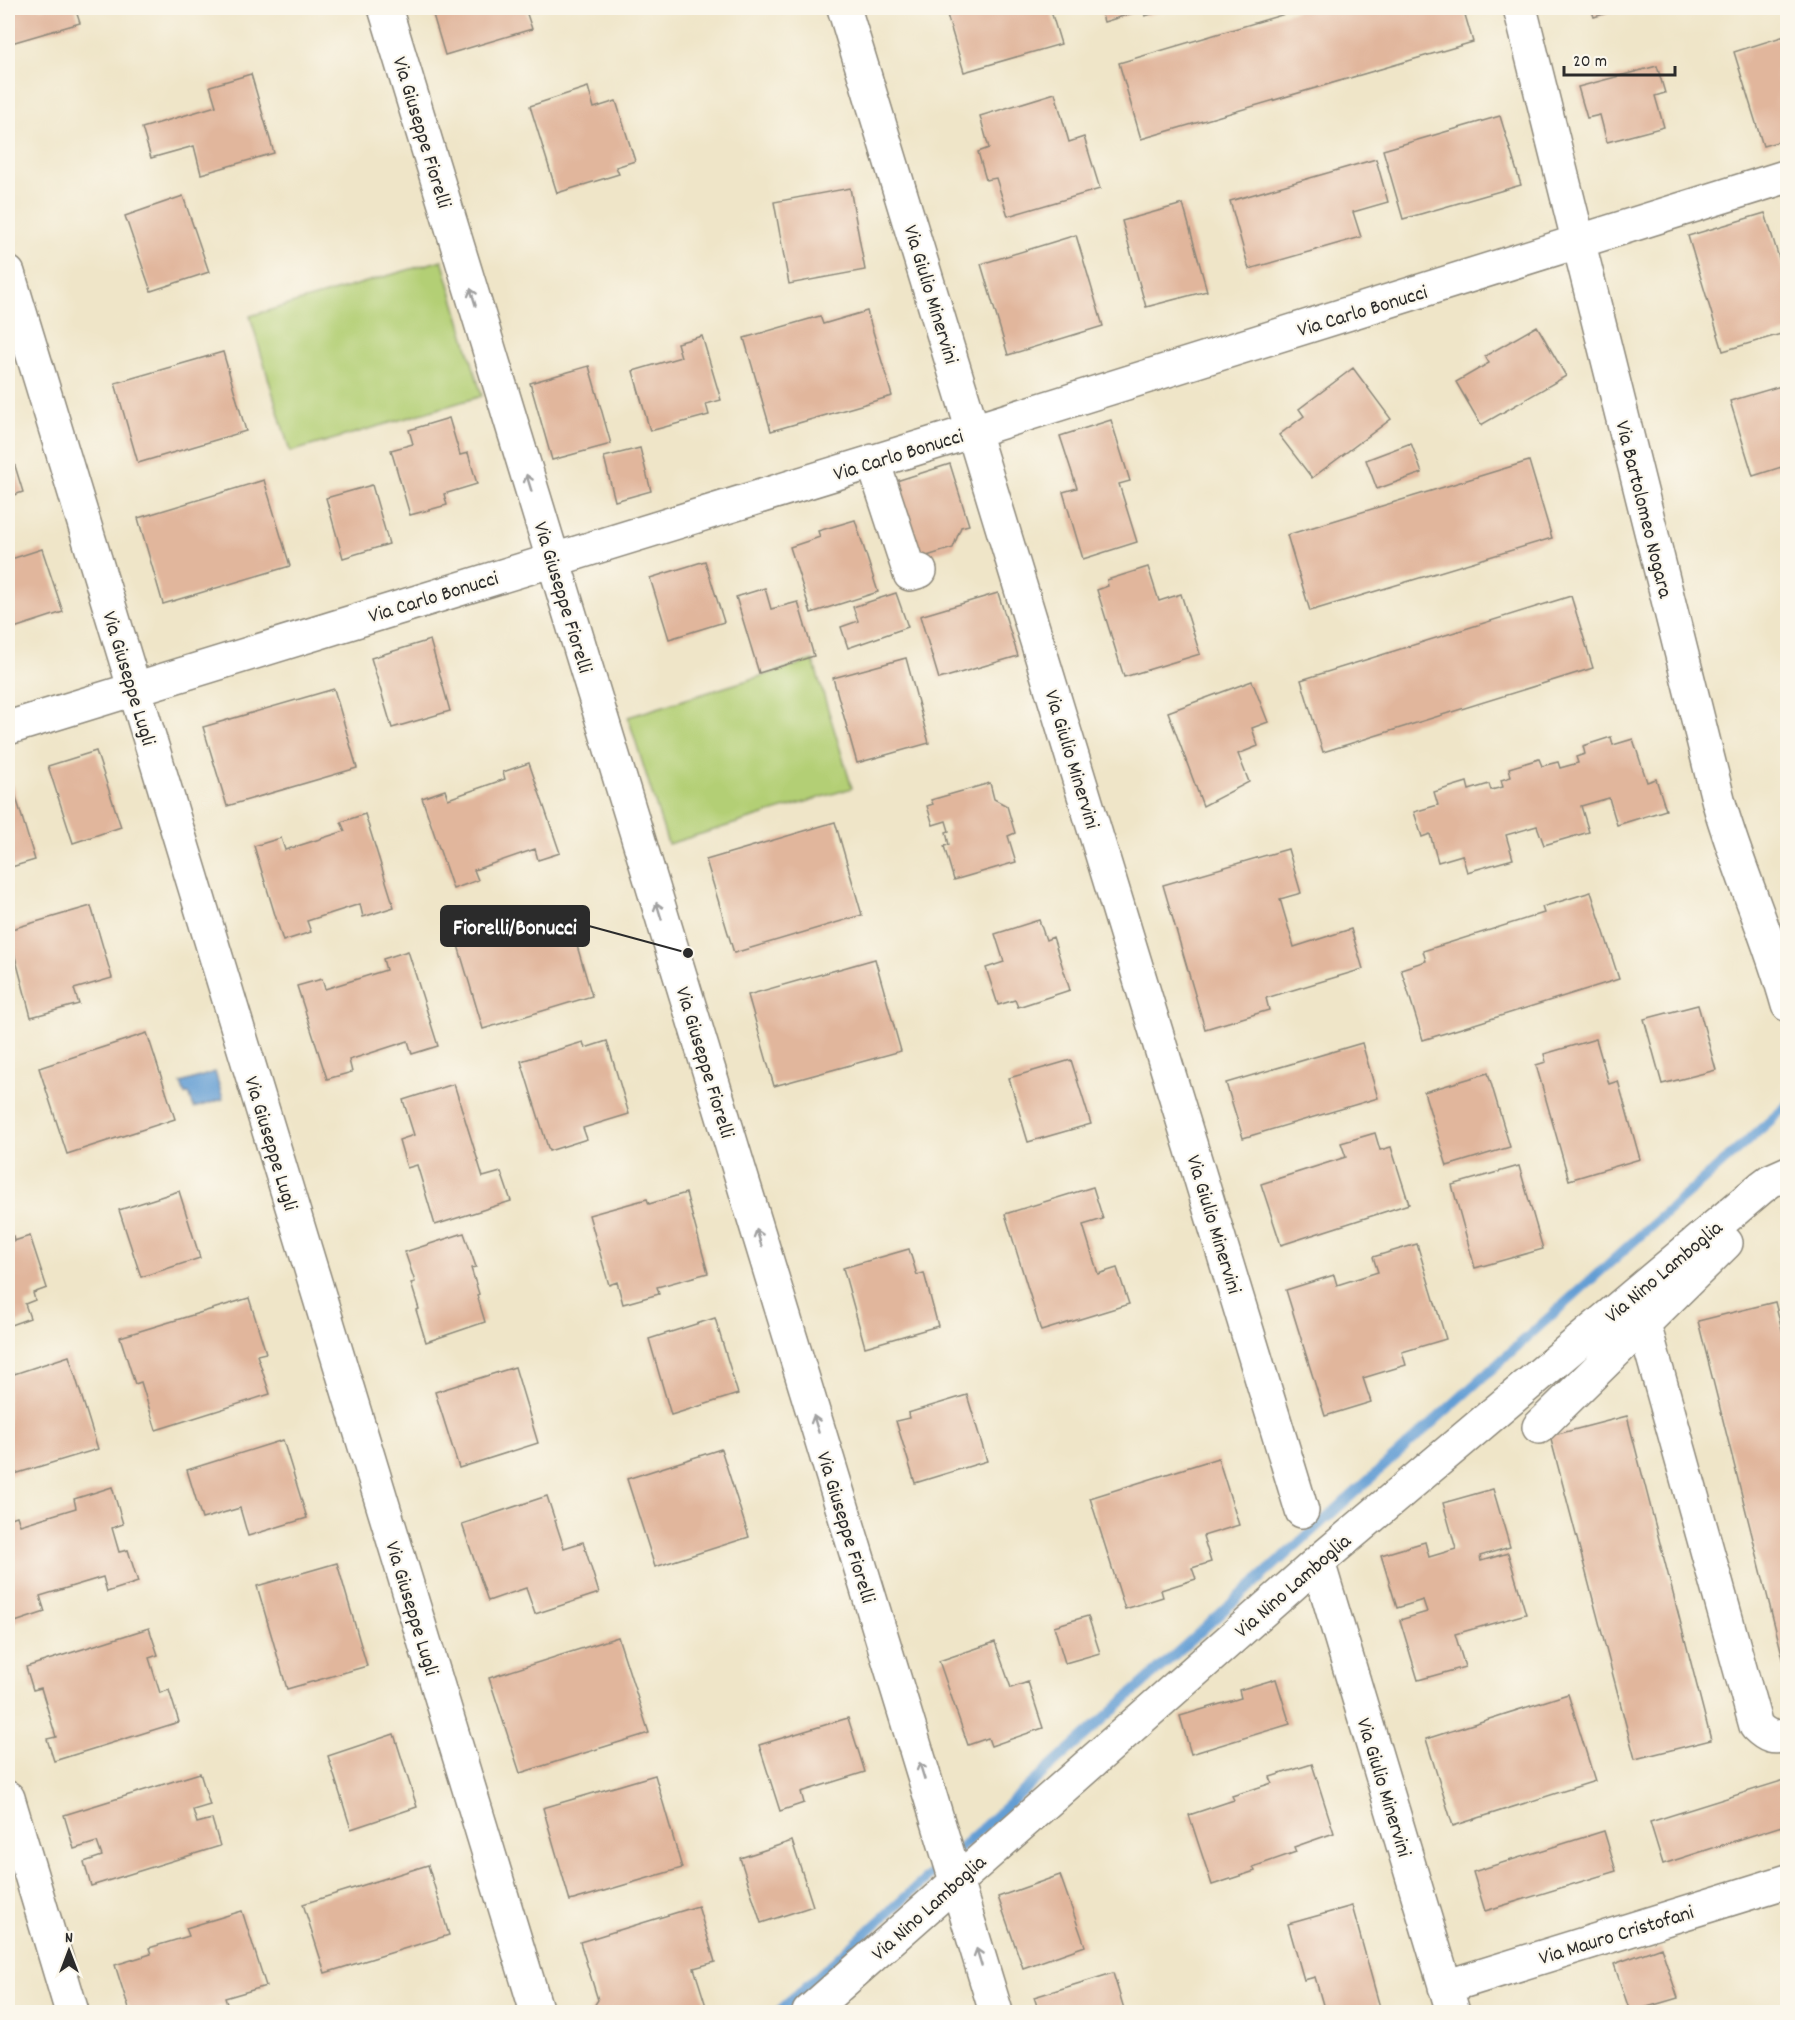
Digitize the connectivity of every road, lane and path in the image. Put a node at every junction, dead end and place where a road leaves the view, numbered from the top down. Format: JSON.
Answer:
{"nodes":[{"id":1,"x":385,"y":8,"type":"edge"},
{"id":2,"x":844,"y":8,"type":"edge"},
{"id":3,"x":1520,"y":8,"type":"edge"},
{"id":4,"x":1788,"y":176,"type":"edge"},
{"id":5,"x":1579,"y":242,"type":"junction"},
{"id":6,"x":8,"y":273,"type":"edge"},
{"id":7,"x":973,"y":431,"type":"junction"},
{"id":8,"x":873,"y":461,"type":"junction"},
{"id":9,"x":552,"y":560,"type":"junction"},
{"id":10,"x":920,"y":571,"type":"dead end"},
{"id":11,"x":134,"y":690,"type":"junction"},
{"id":12,"x":8,"y":728,"type":"edge"},
{"id":13,"x":1788,"y":1005,"type":"edge"},
{"id":14,"x":1788,"y":1173,"type":"edge"},
{"id":15,"x":1788,"y":1182,"type":"edge"},
{"id":16,"x":1644,"y":1324,"type":"junction"},
{"id":17,"x":1539,"y":1427,"type":"dead end"},
{"id":18,"x":1302,"y":1511,"type":"dead end"},
{"id":19,"x":1318,"y":1562,"type":"junction"},
{"id":20,"x":1788,"y":1735,"type":"edge"},
{"id":21,"x":8,"y":1798,"type":"edge"},
{"id":22,"x":956,"y":1881,"type":"junction"},
{"id":23,"x":1788,"y":1881,"type":"edge"},
{"id":24,"x":1449,"y":2000,"type":"edge"},
{"id":25,"x":72,"y":2013,"type":"edge"},
{"id":26,"x":537,"y":2013,"type":"edge"},
{"id":27,"x":809,"y":2013,"type":"edge"},
{"id":28,"x":996,"y":2013,"type":"edge"}],
"edges":[{"from":9,"to":1,"type":"street","name":"Via Giuseppe Fiorelli","one_way":true},
{"from":2,"to":7,"type":"street","name":"Via Giulio Minervini"},
{"from":3,"to":5,"type":"street","name":"Via Bartolomeo Nogara"},
{"from":4,"to":5,"type":"street","name":"Via Carlo Bonucci"},
{"from":5,"to":7,"type":"street","name":"Via Carlo Bonucci"},
{"from":5,"to":13,"type":"street","name":"Via Bartolomeo Nogara"},
{"from":6,"to":11,"type":"street","name":"Via Giuseppe Lugli"},
{"from":7,"to":8,"type":"street","name":"Via Carlo Bonucci"},
{"from":7,"to":18,"type":"street","name":"Via Giulio Minervini"},
{"from":8,"to":9,"type":"street","name":"Via Carlo Bonucci"},
{"from":8,"to":10,"type":"street"},
{"from":9,"to":11,"type":"street","name":"Via Carlo Bonucci"},
{"from":22,"to":9,"type":"street","name":"Via Giuseppe Fiorelli","one_way":true},
{"from":11,"to":12,"type":"street","name":"Via Carlo Bonucci"},
{"from":11,"to":26,"type":"street","name":"Via Giuseppe Lugli"},
{"from":14,"to":19,"type":"street","name":"Via Nino Lamboglia"},
{"from":15,"to":16,"type":"street"},
{"from":16,"to":17,"type":"street"},
{"from":16,"to":20,"type":"street"},
{"from":19,"to":22,"type":"street","name":"Via Nino Lamboglia"},
{"from":19,"to":24,"type":"street","name":"Via Giulio Minervini"},
{"from":21,"to":25,"type":"street"},
{"from":22,"to":27,"type":"street","name":"Via Nino Lamboglia"},
{"from":28,"to":22,"type":"street","name":"Via Giuseppe Fiorelli","one_way":true},
{"from":23,"to":24,"type":"street","name":"Via Mauro Cristofani"}]}
